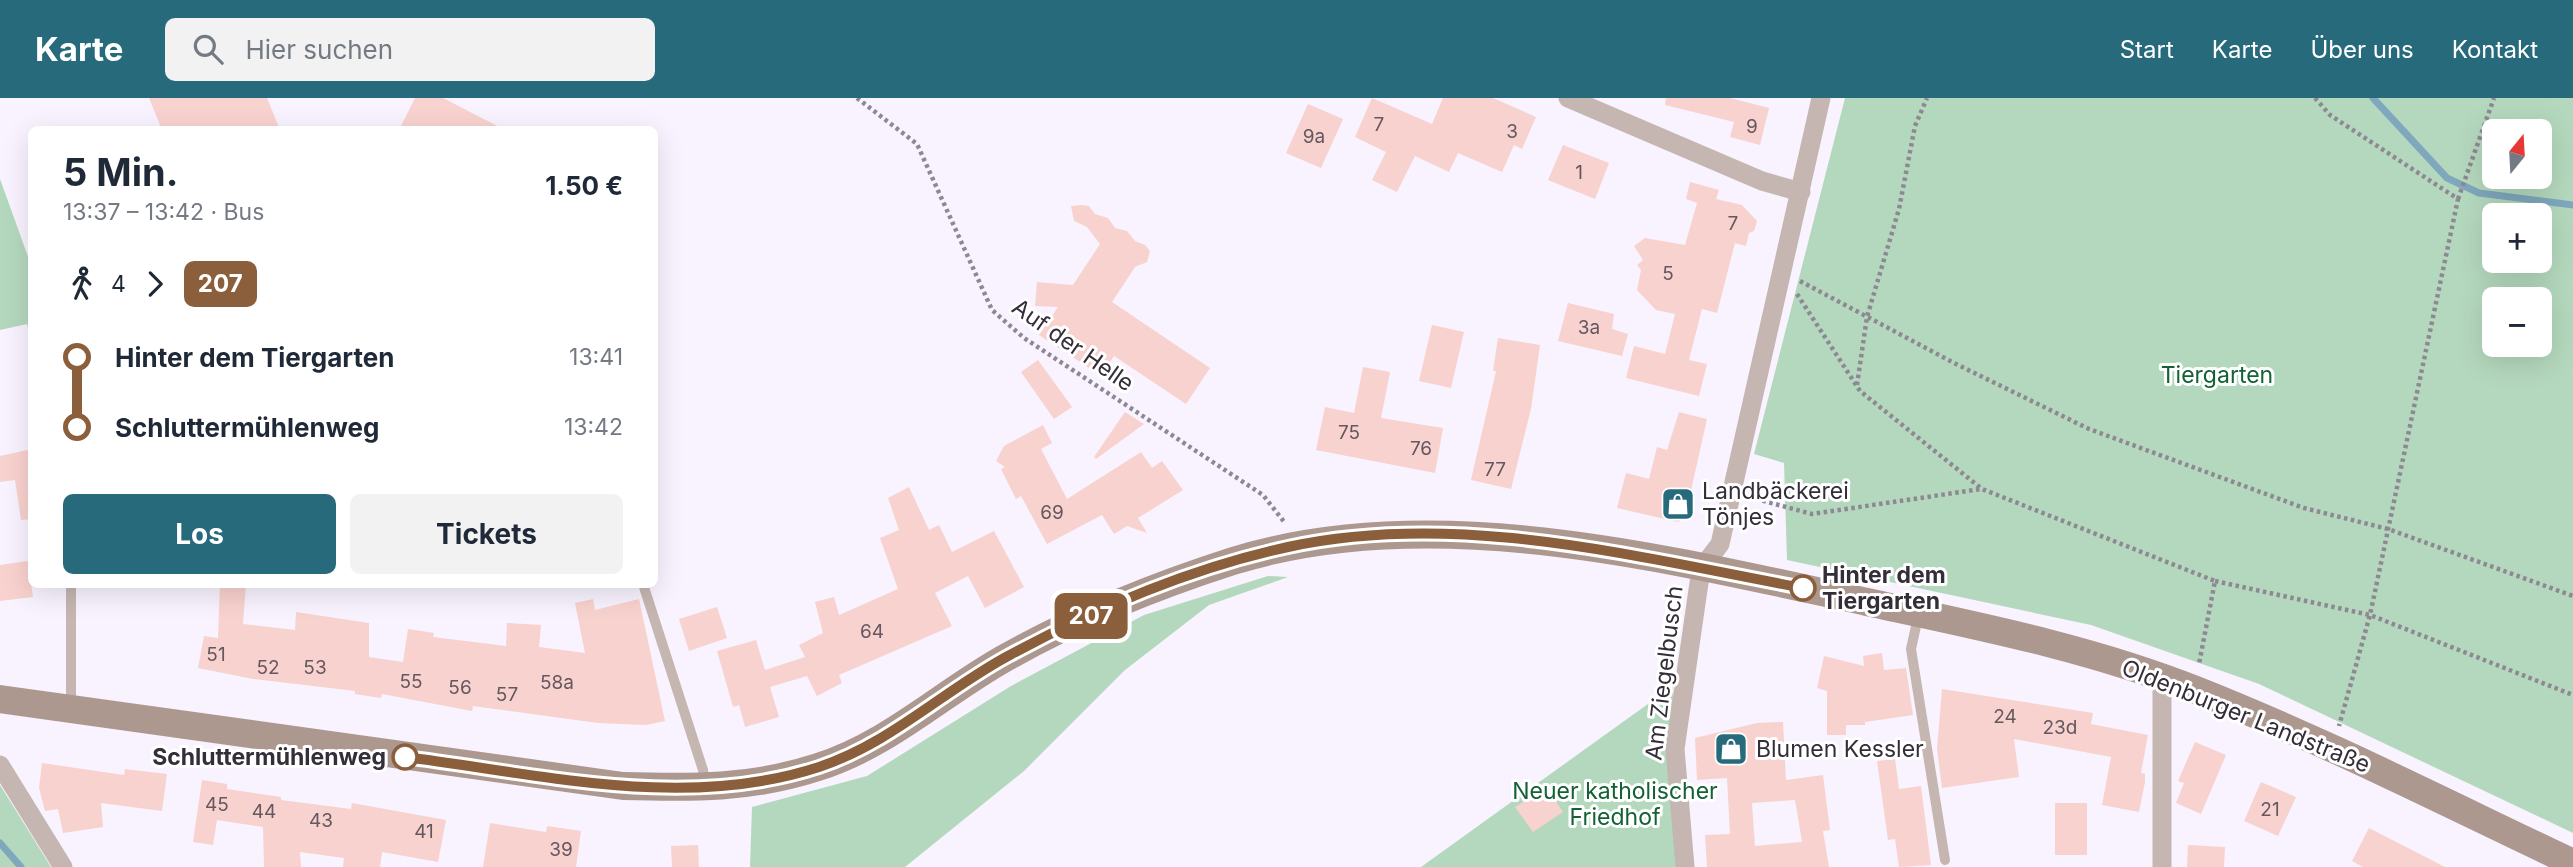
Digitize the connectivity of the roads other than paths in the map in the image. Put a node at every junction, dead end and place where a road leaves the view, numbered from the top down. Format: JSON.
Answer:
{"nodes":[{"id":1,"x":1568,"y":98,"type":"edge"},
{"id":2,"x":1821,"y":98,"type":"edge"},
{"id":3,"x":1801,"y":192,"type":"junction"},
{"id":4,"x":1701,"y":569,"type":"junction"},
{"id":5,"x":71,"y":588,"type":"edge"},
{"id":6,"x":644,"y":588,"type":"edge"},
{"id":7,"x":1918,"y":613,"type":"junction"},
{"id":8,"x":2162,"y":678,"type":"junction"},
{"id":9,"x":0,"y":699,"type":"edge"},
{"id":10,"x":71,"y":709,"type":"junction"},
{"id":11,"x":0,"y":765,"type":"edge"},
{"id":12,"x":705,"y":789,"type":"junction"},
{"id":13,"x":1945,"y":860,"type":"dead end"},
{"id":14,"x":2573,"y":863,"type":"edge"},
{"id":15,"x":63,"y":867,"type":"edge"},
{"id":16,"x":1685,"y":867,"type":"edge"},
{"id":17,"x":2162,"y":867,"type":"edge"}],
"edges":[{"from":1,"to":3,"type":"street"},
{"from":2,"to":3,"type":"street"},
{"from":3,"to":4,"type":"street"},
{"from":4,"to":7,"type":"main road","name":"Oldenburger Landstraße"},
{"from":4,"to":12,"type":"main road","name":"Oldenburger Landstraße"},
{"from":4,"to":16,"type":"street","name":"Am Ziegelbusch"},
{"from":5,"to":10,"type":"lane"},
{"from":6,"to":12,"type":"lane"},
{"from":7,"to":8,"type":"main road","name":"Oldenburger Landstraße"},
{"from":7,"to":13,"type":"lane"},
{"from":8,"to":14,"type":"main road","name":"Oldenburger Landstraße"},
{"from":8,"to":17,"type":"street"},
{"from":9,"to":10,"type":"main road","name":"Oldenburger Landstraße"},
{"from":10,"to":12,"type":"main road","name":"Oldenburger Landstraße"},
{"from":11,"to":15,"type":"street"}]}
